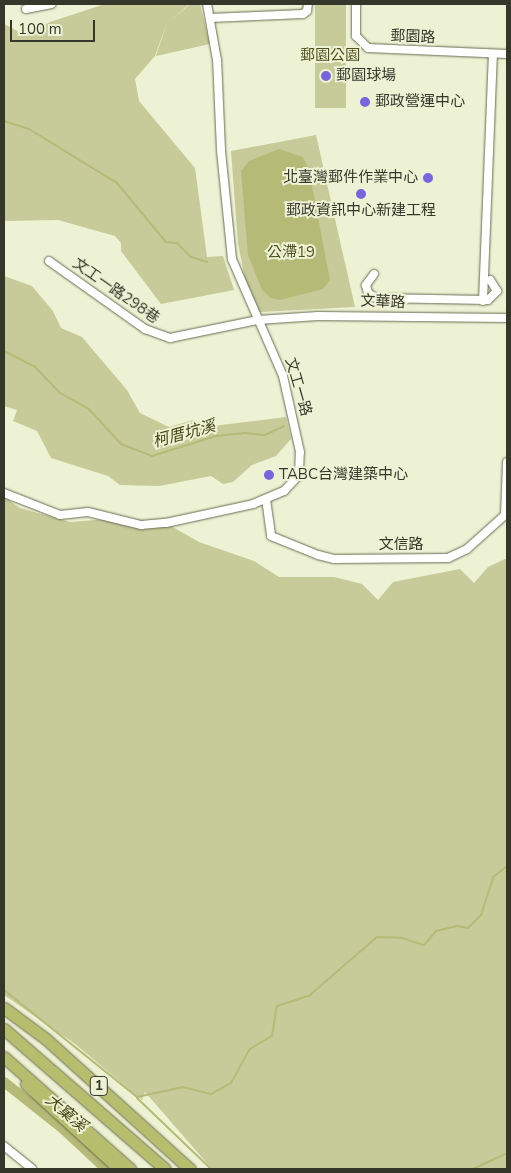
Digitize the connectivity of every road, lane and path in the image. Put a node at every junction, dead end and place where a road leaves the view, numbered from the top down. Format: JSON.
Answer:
{"nodes":[{"id":1,"x":52,"y":4,"type":"edge"},
{"id":2,"x":207,"y":4,"type":"edge"},
{"id":3,"x":308,"y":4,"type":"edge"},
{"id":4,"x":356,"y":4,"type":"edge"},
{"id":5,"x":26,"y":9,"type":"dead end"},
{"id":6,"x":210,"y":18,"type":"junction"},
{"id":7,"x":492,"y":54,"type":"junction"},
{"id":8,"x":507,"y":54,"type":"edge"},
{"id":9,"x":49,"y":261,"type":"dead end"},
{"id":10,"x":374,"y":274,"type":"dead end"},
{"id":11,"x":490,"y":280,"type":"dead end"},
{"id":12,"x":483,"y":300,"type":"junction"},
{"id":13,"x":507,"y":318,"type":"edge"},
{"id":14,"x":258,"y":320,"type":"junction"},
{"id":15,"x":507,"y":462,"type":"edge"},
{"id":16,"x":4,"y":493,"type":"edge"},
{"id":17,"x":266,"y":499,"type":"junction"},
{"id":18,"x":4,"y":1008,"type":"edge"},
{"id":19,"x":4,"y":1029,"type":"edge"},
{"id":20,"x":4,"y":1057,"type":"edge"},
{"id":21,"x":4,"y":1066,"type":"edge"},
{"id":22,"x":4,"y":1146,"type":"edge"},
{"id":23,"x":32,"y":1169,"type":"edge"},
{"id":24,"x":119,"y":1169,"type":"edge"},
{"id":25,"x":130,"y":1169,"type":"edge"},
{"id":26,"x":166,"y":1169,"type":"edge"},
{"id":27,"x":190,"y":1169,"type":"edge"}],
"edges":[{"from":1,"to":5,"type":"street"},
{"from":2,"to":6,"type":"street","name":"文工一路"},
{"from":3,"to":6,"type":"street"},
{"from":4,"to":7,"type":"street","name":"郵園路"},
{"from":6,"to":14,"type":"street","name":"文工一路"},
{"from":7,"to":8,"type":"street","name":"郵園路"},
{"from":7,"to":12,"type":"street"},
{"from":9,"to":14,"type":"street","name":"文工一路298巷"},
{"from":10,"to":12,"type":"street"},
{"from":11,"to":12,"type":"street"},
{"from":13,"to":14,"type":"street","name":"文華路"},
{"from":14,"to":17,"type":"street","name":"文工一路"},
{"from":15,"to":17,"type":"street","name":"文信路"},
{"from":16,"to":17,"type":"street","name":"文工一路"},
{"from":18,"to":27,"type":"highway","number":"1"},
{"from":19,"to":26,"type":"highway","number":"1"},
{"from":20,"to":25,"type":"highway"},
{"from":21,"to":24,"type":"highway"},
{"from":22,"to":23,"type":"street"}]}
